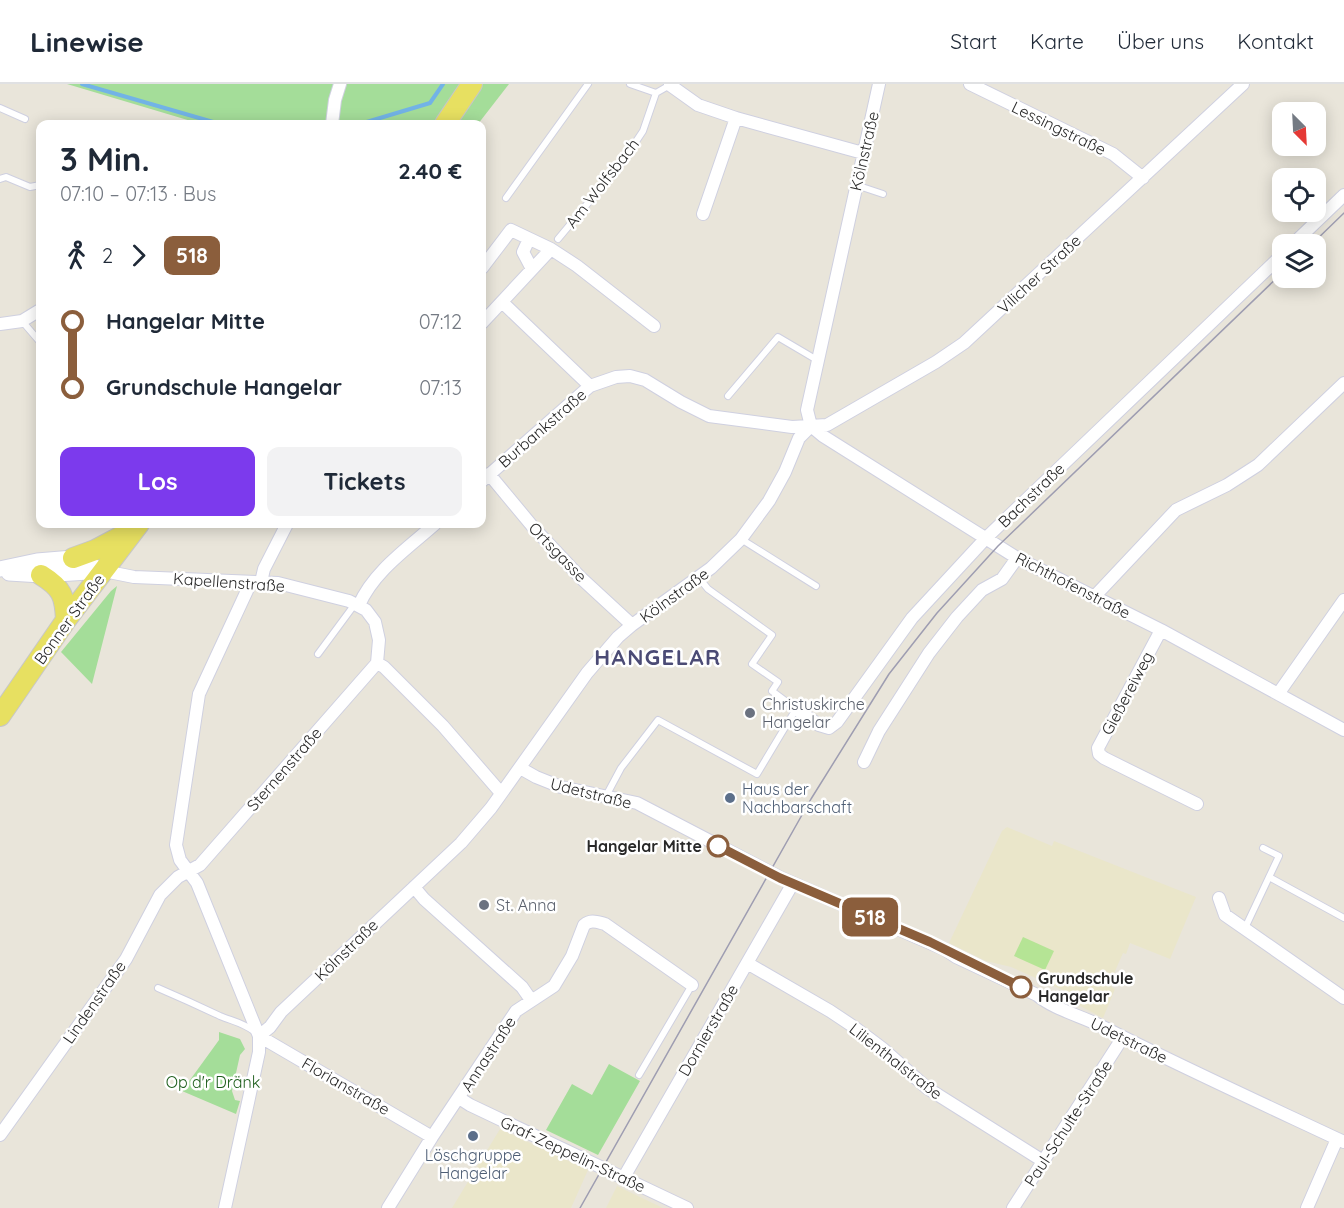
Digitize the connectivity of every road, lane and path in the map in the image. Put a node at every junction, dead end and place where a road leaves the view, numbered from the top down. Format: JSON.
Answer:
{"nodes":[{"id":1,"x":340,"y":84,"type":"edge"},
{"id":2,"x":472,"y":84,"type":"edge"},
{"id":3,"x":588,"y":84,"type":"edge"},
{"id":4,"x":630,"y":84,"type":"edge"},
{"id":5,"x":879,"y":84,"type":"edge"},
{"id":6,"x":970,"y":84,"type":"edge"},
{"id":7,"x":1243,"y":84,"type":"edge"},
{"id":8,"x":670,"y":85,"type":"edge"},
{"id":9,"x":656,"y":93,"type":"junction"},
{"id":10,"x":0,"y":108,"type":"edge"},
{"id":11,"x":736,"y":118,"type":"junction"},
{"id":12,"x":25,"y":119,"type":"dead end"},
{"id":13,"x":332,"y":120,"type":"edge"},
{"id":14,"x":448,"y":120,"type":"edge"},
{"id":15,"x":863,"y":153,"type":"junction"},
{"id":16,"x":1143,"y":178,"type":"junction"},
{"id":17,"x":0,"y":179,"type":"edge"},
{"id":18,"x":856,"y":185,"type":"junction"},
{"id":19,"x":36,"y":186,"type":"edge"},
{"id":20,"x":883,"y":194,"type":"dead end"},
{"id":21,"x":1344,"y":195,"type":"edge"},
{"id":22,"x":506,"y":198,"type":"dead end"},
{"id":23,"x":703,"y":214,"type":"dead end"},
{"id":24,"x":1303,"y":234,"type":"edge"},
{"id":25,"x":529,"y":238,"type":"junction"},
{"id":26,"x":554,"y":244,"type":"junction"},
{"id":27,"x":486,"y":263,"type":"edge"},
{"id":28,"x":1272,"y":265,"type":"edge"},
{"id":29,"x":532,"y":269,"type":"junction"},
{"id":30,"x":502,"y":302,"type":"junction"},
{"id":31,"x":36,"y":312,"type":"edge"},
{"id":32,"x":486,"y":319,"type":"edge"},
{"id":33,"x":22,"y":321,"type":"junction"},
{"id":34,"x":0,"y":324,"type":"edge"},
{"id":35,"x":654,"y":326,"type":"dead end"},
{"id":36,"x":36,"y":337,"type":"edge"},
{"id":37,"x":818,"y":360,"type":"junction"},
{"id":38,"x":1344,"y":383,"type":"edge"},
{"id":39,"x":590,"y":386,"type":"junction"},
{"id":40,"x":728,"y":396,"type":"dead end"},
{"id":41,"x":811,"y":426,"type":"junction"},
{"id":42,"x":486,"y":477,"type":"edge"},
{"id":43,"x":486,"y":479,"type":"edge"},
{"id":44,"x":134,"y":528,"type":"edge"},
{"id":45,"x":136,"y":528,"type":"edge"},
{"id":46,"x":285,"y":528,"type":"edge"},
{"id":47,"x":431,"y":528,"type":"edge"},
{"id":48,"x":986,"y":538,"type":"junction"},
{"id":49,"x":741,"y":539,"type":"junction"},
{"id":50,"x":73,"y":558,"type":"junction"},
{"id":51,"x":1017,"y":558,"type":"junction"},
{"id":52,"x":0,"y":571,"type":"edge"},
{"id":53,"x":104,"y":571,"type":"junction"},
{"id":54,"x":42,"y":574,"type":"junction"},
{"id":55,"x":699,"y":578,"type":"junction"},
{"id":56,"x":256,"y":582,"type":"junction"},
{"id":57,"x":816,"y":586,"type":"dead end"},
{"id":58,"x":1094,"y":597,"type":"junction"},
{"id":59,"x":1344,"y":600,"type":"edge"},
{"id":60,"x":357,"y":604,"type":"junction"},
{"id":61,"x":66,"y":620,"type":"junction"},
{"id":62,"x":632,"y":625,"type":"junction"},
{"id":63,"x":1161,"y":630,"type":"junction"},
{"id":64,"x":318,"y":654,"type":"dead end"},
{"id":65,"x":377,"y":663,"type":"junction"},
{"id":66,"x":1278,"y":694,"type":"junction"},
{"id":67,"x":796,"y":710,"type":"junction"},
{"id":68,"x":0,"y":716,"type":"edge"},
{"id":69,"x":1344,"y":730,"type":"edge"},
{"id":70,"x":864,"y":762,"type":"dead end"},
{"id":71,"x":520,"y":768,"type":"junction"},
{"id":72,"x":501,"y":793,"type":"junction"},
{"id":73,"x":606,"y":796,"type":"junction"},
{"id":74,"x":1197,"y":804,"type":"dead end"},
{"id":75,"x":1263,"y":848,"type":"dead end"},
{"id":76,"x":188,"y":872,"type":"junction"},
{"id":77,"x":1269,"y":877,"type":"junction"},
{"id":78,"x":793,"y":884,"type":"junction"},
{"id":79,"x":414,"y":887,"type":"junction"},
{"id":80,"x":1219,"y":898,"type":"dead end"},
{"id":81,"x":1344,"y":918,"type":"edge"},
{"id":82,"x":1245,"y":928,"type":"junction"},
{"id":83,"x":747,"y":963,"type":"junction"},
{"id":84,"x":692,"y":985,"type":"joint"},
{"id":85,"x":158,"y":988,"type":"dead end"},
{"id":86,"x":1344,"y":998,"type":"edge"},
{"id":87,"x":531,"y":1000,"type":"junction"},
{"id":88,"x":260,"y":1036,"type":"junction"},
{"id":89,"x":1123,"y":1037,"type":"junction"},
{"id":90,"x":639,"y":1075,"type":"dead end"},
{"id":91,"x":459,"y":1098,"type":"junction"},
{"id":92,"x":0,"y":1135,"type":"edge"},
{"id":93,"x":432,"y":1137,"type":"junction"},
{"id":94,"x":1341,"y":1140,"type":"edge"},
{"id":95,"x":1043,"y":1161,"type":"junction"},
{"id":96,"x":624,"y":1177,"type":"junction"},
{"id":97,"x":225,"y":1208,"type":"edge"},
{"id":98,"x":388,"y":1208,"type":"edge"},
{"id":99,"x":687,"y":1208,"type":"edge"},
{"id":100,"x":1013,"y":1208,"type":"edge"},
{"id":101,"x":1307,"y":1208,"type":"edge"}],
"edges":[{"from":1,"to":13,"type":"street"},
{"from":2,"to":14,"type":"main road"},
{"from":3,"to":22,"type":"lane"},
{"from":4,"to":9,"type":"lane"},
{"from":5,"to":15,"type":"street","name":"Kölnstraße"},
{"from":6,"to":16,"type":"street","name":"Lessingstraße"},
{"from":7,"to":16,"type":"street","name":"Vilicher Straße"},
{"from":8,"to":9,"type":"lane"},
{"from":8,"to":11,"type":"street"},
{"from":9,"to":26,"type":"lane","name":"Am Wolfsbach"},
{"from":10,"to":12,"type":"lane"},
{"from":11,"to":15,"type":"street"},
{"from":11,"to":23,"type":"street"},
{"from":15,"to":18,"type":"street","name":"Kölnstraße"},
{"from":16,"to":41,"type":"street","name":"Vilicher Straße"},
{"from":17,"to":19,"type":"lane"},
{"from":18,"to":20,"type":"lane"},
{"from":18,"to":37,"type":"street","name":"Kölnstraße"},
{"from":21,"to":24,"type":"street"},
{"from":25,"to":26,"type":"street"},
{"from":25,"to":27,"type":"street"},
{"from":25,"to":29,"type":"street"},
{"from":26,"to":29,"type":"street"},
{"from":26,"to":35,"type":"street"},
{"from":28,"to":48,"type":"street","name":"Bachstraße"},
{"from":29,"to":30,"type":"street"},
{"from":30,"to":32,"type":"street"},
{"from":30,"to":39,"type":"street"},
{"from":31,"to":33,"type":"street"},
{"from":33,"to":34,"type":"street"},
{"from":33,"to":36,"type":"lane"},
{"from":37,"to":40,"type":"lane"},
{"from":37,"to":41,"type":"street","name":"Kölnstraße"},
{"from":38,"to":58,"type":"street"},
{"from":39,"to":41,"type":"street","name":"Burbankstraße"},
{"from":39,"to":42,"type":"street","name":"Burbankstraße"},
{"from":41,"to":48,"type":"street","name":"Richthofenstraße"},
{"from":41,"to":49,"type":"street","name":"Kölnstraße"},
{"from":43,"to":62,"type":"street","name":"Ortsgasse"},
{"from":44,"to":50,"type":"main road"},
{"from":45,"to":53,"type":"main road","name":"Bonner Straße"},
{"from":46,"to":56,"type":"street"},
{"from":47,"to":60,"type":"street"},
{"from":48,"to":51,"type":"street","name":"Richthofenstraße"},
{"from":48,"to":67,"type":"street","name":"Bachstraße"},
{"from":49,"to":55,"type":"street","name":"Kölnstraße"},
{"from":49,"to":57,"type":"lane"},
{"from":50,"to":52,"type":"street"},
{"from":50,"to":53,"type":"street"},
{"from":51,"to":58,"type":"street","name":"Richthofenstraße"},
{"from":51,"to":70,"type":"street"},
{"from":52,"to":54,"type":"street"},
{"from":53,"to":54,"type":"street"},
{"from":53,"to":56,"type":"street","name":"Kapellenstraße"},
{"from":53,"to":61,"type":"main road","name":"Bonner Straße"},
{"from":54,"to":61,"type":"main road"},
{"from":55,"to":62,"type":"street","name":"Kölnstraße"},
{"from":55,"to":67,"type":"lane"},
{"from":56,"to":60,"type":"street","name":"Kapellenstraße"},
{"from":56,"to":76,"type":"street"},
{"from":58,"to":63,"type":"street","name":"Richthofenstraße"},
{"from":59,"to":66,"type":"street"},
{"from":60,"to":64,"type":"lane"},
{"from":60,"to":65,"type":"street"},
{"from":61,"to":68,"type":"main road","name":"Bonner Straße"},
{"from":62,"to":71,"type":"street","name":"Kölnstraße"},
{"from":63,"to":66,"type":"street","name":"Richthofenstraße"},
{"from":63,"to":74,"type":"street","name":"Gießereiweg"},
{"from":65,"to":72,"type":"street"},
{"from":65,"to":76,"type":"street","name":"Sternenstraße"},
{"from":66,"to":69,"type":"street","name":"Richthofenstraße"},
{"from":67,"to":73,"type":"lane"},
{"from":71,"to":72,"type":"street","name":"Kölnstraße"},
{"from":71,"to":73,"type":"street","name":"Udetstraße"},
{"from":72,"to":79,"type":"street","name":"Kölnstraße"},
{"from":73,"to":78,"type":"street","name":"Udetstraße"},
{"from":75,"to":77,"type":"lane"},
{"from":76,"to":88,"type":"street"},
{"from":76,"to":92,"type":"street","name":"Lindenstraße"},
{"from":77,"to":81,"type":"lane"},
{"from":77,"to":82,"type":"lane"},
{"from":78,"to":83,"type":"street","name":"Dornierstraße"},
{"from":78,"to":89,"type":"street","name":"Udetstraße"},
{"from":79,"to":87,"type":"street"},
{"from":79,"to":88,"type":"street","name":"Kölnstraße"},
{"from":80,"to":82,"type":"street"},
{"from":82,"to":86,"type":"street"},
{"from":83,"to":95,"type":"street","name":"Lilienthalstraße"},
{"from":83,"to":96,"type":"street","name":"Dornierstraße"},
{"from":84,"to":87,"type":"street","name":"Annastraße"},
{"from":84,"to":90,"type":"lane","name":"Annastraße"},
{"from":85,"to":88,"type":"lane"},
{"from":87,"to":91,"type":"street","name":"Annastraße"},
{"from":88,"to":93,"type":"street","name":"Florianstraße"},
{"from":88,"to":97,"type":"street"},
{"from":89,"to":94,"type":"street","name":"Udetstraße"},
{"from":89,"to":95,"type":"street","name":"Paul-Schulte-Straße"},
{"from":91,"to":93,"type":"street","name":"Annastraße"},
{"from":91,"to":96,"type":"street","name":"Graf-Zeppelin-Straße"},
{"from":93,"to":98,"type":"street","name":"Annastraße"},
{"from":94,"to":101,"type":"street"},
{"from":95,"to":100,"type":"street","name":"Paul-Schulte-Straße"},
{"from":96,"to":99,"type":"street","name":"Graf-Zeppelin-Straße"}]}
